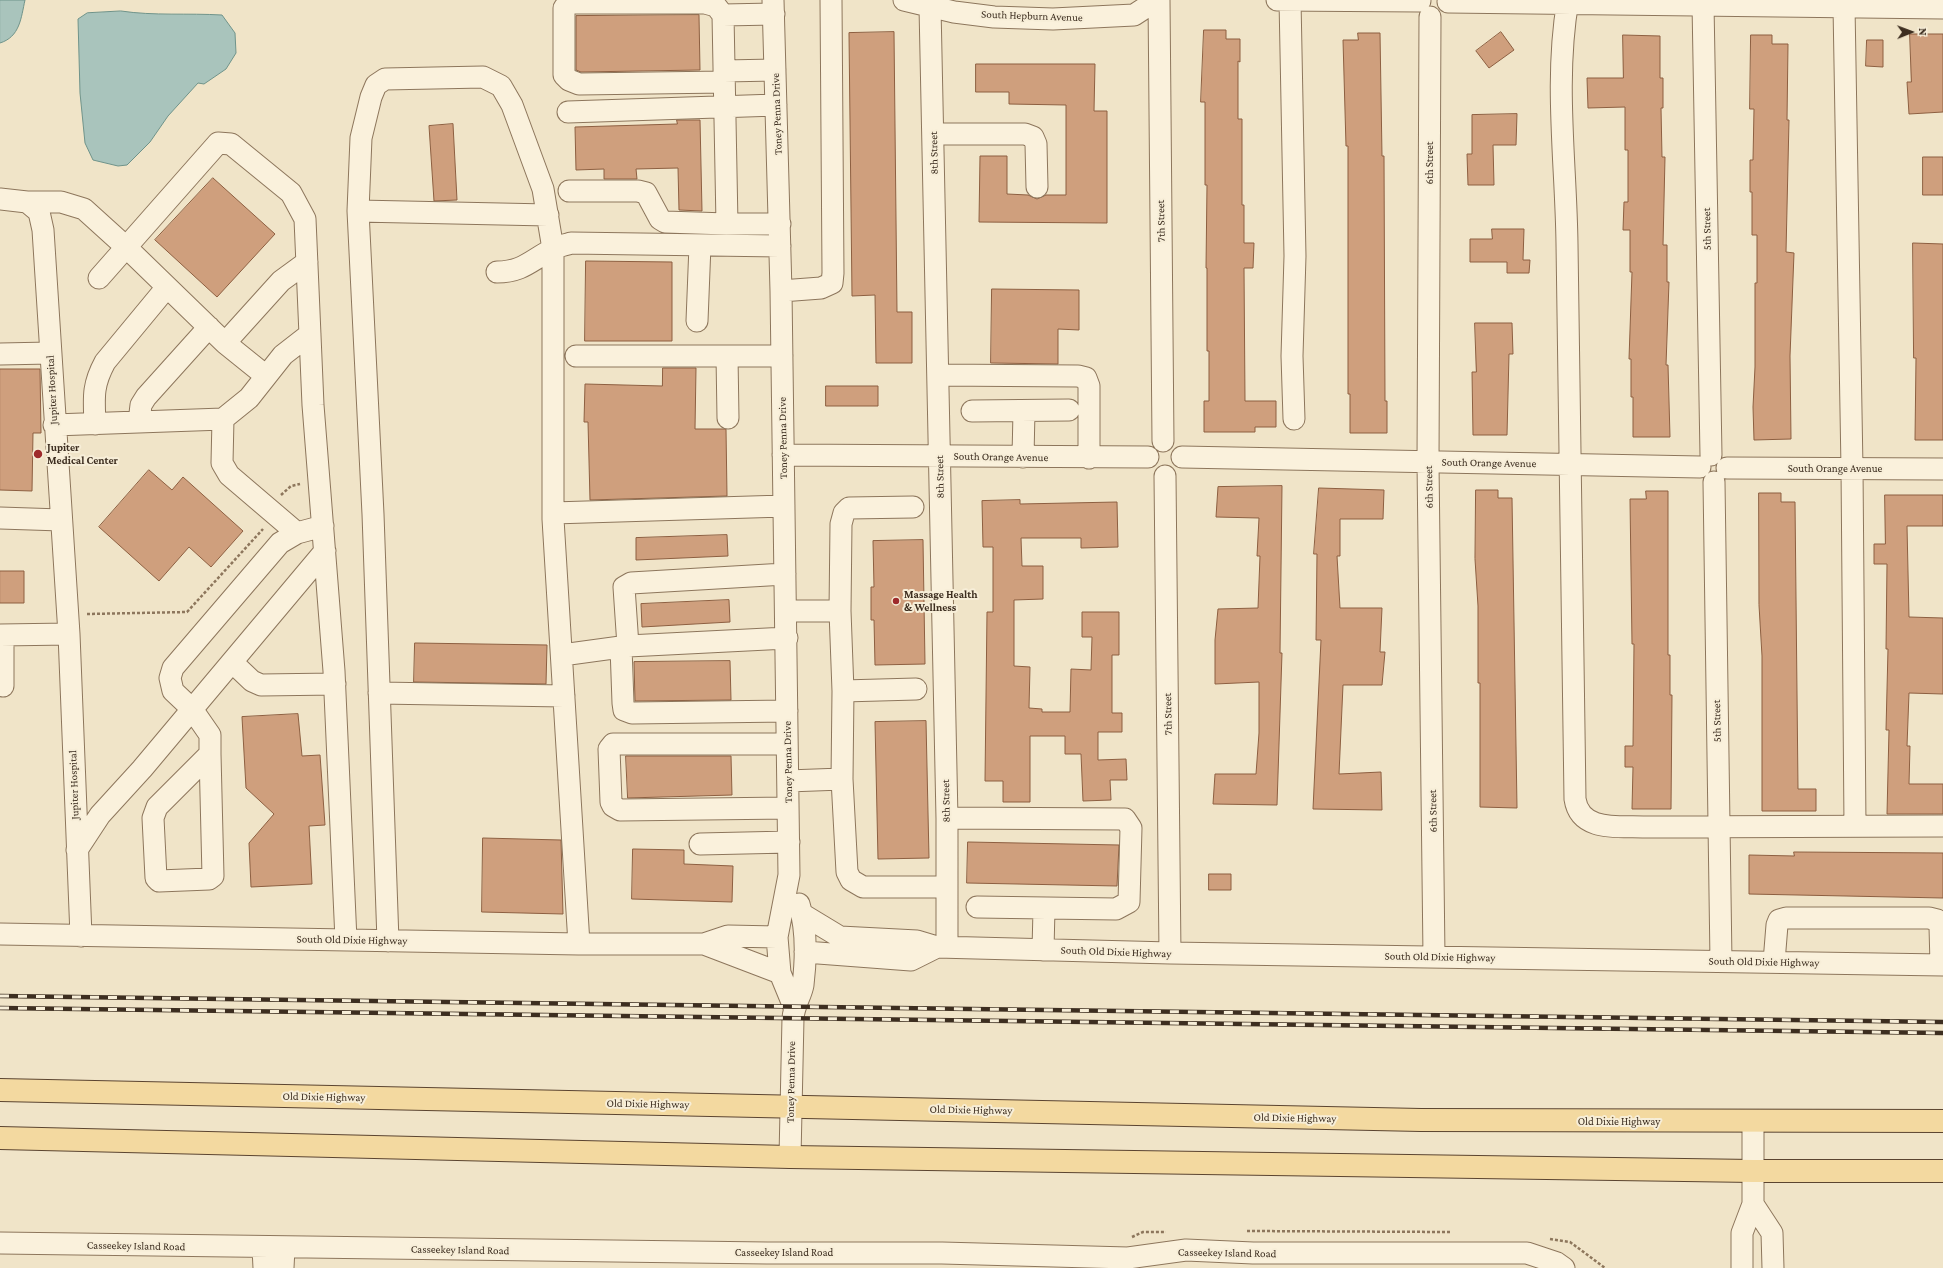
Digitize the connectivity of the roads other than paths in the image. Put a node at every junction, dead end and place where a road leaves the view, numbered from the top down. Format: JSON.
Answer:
{"nodes":[{"id":1,"x":831,"y":0,"type":"edge"},
{"id":2,"x":1158,"y":0,"type":"edge"},
{"id":3,"x":1276,"y":0,"type":"edge"},
{"id":4,"x":1290,"y":0,"type":"edge"},
{"id":5,"x":1448,"y":1,"type":"edge"},
{"id":6,"x":1568,"y":1,"type":"edge"},
{"id":7,"x":915,"y":3,"type":"edge"},
{"id":8,"x":1712,"y":3,"type":"edge"},
{"id":9,"x":1424,"y":6,"type":"edge"},
{"id":10,"x":1844,"y":6,"type":"junction"},
{"id":11,"x":774,"y":7,"type":"edge"},
{"id":12,"x":1943,"y":8,"type":"edge"},
{"id":13,"x":723,"y":15,"type":"junction"},
{"id":14,"x":775,"y":70,"type":"junction"},
{"id":15,"x":724,"y":76,"type":"junction"},
{"id":16,"x":776,"y":105,"type":"junction"},
{"id":17,"x":724,"y":106,"type":"junction"},
{"id":18,"x":568,"y":112,"type":"dead end"},
{"id":19,"x":933,"y":134,"type":"junction"},
{"id":20,"x":1037,"y":187,"type":"dead end"},
{"id":21,"x":569,"y":191,"type":"dead end"},
{"id":22,"x":0,"y":199,"type":"edge"},
{"id":23,"x":27,"y":202,"type":"junction"},
{"id":24,"x":358,"y":211,"type":"junction"},
{"id":25,"x":548,"y":215,"type":"junction"},
{"id":26,"x":726,"y":224,"type":"junction"},
{"id":27,"x":780,"y":224,"type":"junction"},
{"id":28,"x":700,"y":245,"type":"junction"},
{"id":29,"x":780,"y":246,"type":"junction"},
{"id":30,"x":126,"y":247,"type":"junction"},
{"id":31,"x":553,"y":249,"type":"junction"},
{"id":32,"x":307,"y":262,"type":"junction"},
{"id":33,"x":497,"y":272,"type":"dead end"},
{"id":34,"x":99,"y":278,"type":"dead end"},
{"id":35,"x":168,"y":287,"type":"junction"},
{"id":36,"x":781,"y":291,"type":"junction"},
{"id":37,"x":697,"y":321,"type":"dead end"},
{"id":38,"x":209,"y":327,"type":"junction"},
{"id":39,"x":310,"y":334,"type":"junction"},
{"id":40,"x":225,"y":343,"type":"junction"},
{"id":41,"x":50,"y":353,"type":"junction"},
{"id":42,"x":0,"y":354,"type":"edge"},
{"id":43,"x":576,"y":356,"type":"dead end"},
{"id":44,"x":727,"y":356,"type":"junction"},
{"id":45,"x":782,"y":356,"type":"junction"},
{"id":46,"x":938,"y":375,"type":"junction"},
{"id":47,"x":266,"y":376,"type":"junction"},
{"id":48,"x":1069,"y":410,"type":"dead end"},
{"id":49,"x":972,"y":411,"type":"dead end"},
{"id":50,"x":1024,"y":411,"type":"junction"},
{"id":51,"x":728,"y":418,"type":"dead end"},
{"id":52,"x":222,"y":419,"type":"junction"},
{"id":53,"x":1294,"y":419,"type":"dead end"},
{"id":54,"x":138,"y":422,"type":"junction"},
{"id":55,"x":95,"y":424,"type":"junction"},
{"id":56,"x":54,"y":425,"type":"junction"},
{"id":57,"x":1163,"y":441,"type":"junction"},
{"id":58,"x":783,"y":455,"type":"junction"},
{"id":59,"x":940,"y":456,"type":"junction"},
{"id":60,"x":1023,"y":457,"type":"junction"},
{"id":61,"x":1148,"y":457,"type":"junction"},
{"id":62,"x":1182,"y":457,"type":"junction"},
{"id":63,"x":1089,"y":458,"type":"junction"},
{"id":64,"x":1428,"y":462,"type":"junction"},
{"id":65,"x":1569,"y":464,"type":"junction"},
{"id":66,"x":1713,"y":468,"type":"junction"},
{"id":67,"x":1852,"y":468,"type":"junction"},
{"id":68,"x":1943,"y":469,"type":"edge"},
{"id":69,"x":1165,"y":476,"type":"junction"},
{"id":70,"x":784,"y":506,"type":"junction"},
{"id":71,"x":913,"y":507,"type":"dead end"},
{"id":72,"x":553,"y":513,"type":"junction"},
{"id":73,"x":0,"y":518,"type":"edge"},
{"id":74,"x":61,"y":520,"type":"junction"},
{"id":75,"x":323,"y":526,"type":"junction"},
{"id":76,"x":296,"y":533,"type":"junction"},
{"id":77,"x":325,"y":552,"type":"junction"},
{"id":78,"x":785,"y":574,"type":"junction"},
{"id":79,"x":840,"y":611,"type":"junction"},
{"id":80,"x":786,"y":612,"type":"junction"},
{"id":81,"x":69,"y":634,"type":"junction"},
{"id":82,"x":2,"y":635,"type":"edge"},
{"id":83,"x":786,"y":638,"type":"junction"},
{"id":84,"x":624,"y":647,"type":"junction"},
{"id":85,"x":562,"y":655,"type":"junction"},
{"id":86,"x":232,"y":662,"type":"junction"},
{"id":87,"x":335,"y":684,"type":"junction"},
{"id":88,"x":3,"y":686,"type":"dead end"},
{"id":89,"x":916,"y":689,"type":"dead end"},
{"id":90,"x":843,"y":691,"type":"junction"},
{"id":91,"x":379,"y":693,"type":"junction"},
{"id":92,"x":564,"y":696,"type":"junction"},
{"id":93,"x":192,"y":709,"type":"junction"},
{"id":94,"x":787,"y":711,"type":"junction"},
{"id":95,"x":788,"y":744,"type":"junction"},
{"id":96,"x":210,"y":754,"type":"junction"},
{"id":97,"x":842,"y":779,"type":"junction"},
{"id":98,"x":788,"y":781,"type":"junction"},
{"id":99,"x":788,"y":808,"type":"junction"},
{"id":100,"x":947,"y":818,"type":"junction"},
{"id":101,"x":1718,"y":826,"type":"junction"},
{"id":102,"x":1855,"y":826,"type":"junction"},
{"id":103,"x":1943,"y":826,"type":"edge"},
{"id":104,"x":789,"y":842,"type":"junction"},
{"id":105,"x":700,"y":844,"type":"dead end"},
{"id":106,"x":77,"y":850,"type":"junction"},
{"id":107,"x":789,"y":875,"type":"junction"},
{"id":108,"x":946,"y":887,"type":"junction"},
{"id":109,"x":977,"y":907,"type":"dead end"},
{"id":110,"x":1044,"y":909,"type":"junction"},
{"id":111,"x":802,"y":914,"type":"junction"},
{"id":112,"x":0,"y":934,"type":"edge"},
{"id":113,"x":81,"y":936,"type":"junction"},
{"id":114,"x":777,"y":937,"type":"junction"},
{"id":115,"x":346,"y":940,"type":"junction"},
{"id":116,"x":388,"y":941,"type":"junction"},
{"id":117,"x":579,"y":944,"type":"junction"},
{"id":118,"x":704,"y":944,"type":"junction"},
{"id":119,"x":942,"y":947,"type":"junction"},
{"id":120,"x":1043,"y":950,"type":"junction"},
{"id":121,"x":805,"y":952,"type":"junction"},
{"id":122,"x":1170,"y":953,"type":"junction"},
{"id":123,"x":1434,"y":956,"type":"junction"},
{"id":124,"x":1720,"y":961,"type":"junction"},
{"id":125,"x":1774,"y":962,"type":"junction"},
{"id":126,"x":1942,"y":965,"type":"edge"},
{"id":127,"x":780,"y":973,"type":"junction"},
{"id":128,"x":794,"y":1007,"type":"junction"},
{"id":129,"x":0,"y":1090,"type":"edge"},
{"id":130,"x":790,"y":1106,"type":"junction"},
{"id":131,"x":1753,"y":1122,"type":"junction"},
{"id":132,"x":1943,"y":1122,"type":"edge"},
{"id":133,"x":0,"y":1138,"type":"edge"},
{"id":134,"x":790,"y":1157,"type":"junction"},
{"id":135,"x":1753,"y":1171,"type":"junction"},
{"id":136,"x":1943,"y":1171,"type":"edge"},
{"id":137,"x":1753,"y":1204,"type":"junction"},
{"id":138,"x":0,"y":1243,"type":"edge"},
{"id":139,"x":263,"y":1248,"type":"junction"},
{"id":140,"x":284,"y":1258,"type":"edge"},
{"id":141,"x":767,"y":1261,"type":"edge"},
{"id":142,"x":795,"y":1261,"type":"edge"},
{"id":143,"x":1252,"y":1261,"type":"edge"},
{"id":144,"x":264,"y":1268,"type":"edge"},
{"id":145,"x":1564,"y":1268,"type":"edge"},
{"id":146,"x":1742,"y":1268,"type":"edge"},
{"id":147,"x":1773,"y":1268,"type":"edge"}],
"edges":[{"from":1,"to":36,"type":"street"},
{"from":2,"to":7,"type":"street","name":"South Hepburn Avenue"},
{"from":2,"to":57,"type":"street","name":"7th Street"},
{"from":3,"to":4,"type":"street"},
{"from":4,"to":9,"type":"street"},
{"from":4,"to":53,"type":"street"},
{"from":5,"to":6,"type":"street"},
{"from":5,"to":9,"type":"street"},
{"from":6,"to":8,"type":"street"},
{"from":6,"to":65,"type":"street"},
{"from":7,"to":19,"type":"street","name":"8th Street"},
{"from":8,"to":10,"type":"street"},
{"from":8,"to":66,"type":"street","name":"5th Street"},
{"from":9,"to":64,"type":"street","name":"6th Street"},
{"from":10,"to":12,"type":"street"},
{"from":10,"to":67,"type":"street"},
{"from":11,"to":13,"type":"street"},
{"from":11,"to":14,"type":"street","name":"Toney Penna Drive"},
{"from":13,"to":15,"type":"street"},
{"from":13,"to":15,"type":"street"},
{"from":14,"to":15,"type":"street"},
{"from":14,"to":16,"type":"street","name":"Toney Penna Drive"},
{"from":15,"to":17,"type":"street"},
{"from":16,"to":17,"type":"street"},
{"from":16,"to":27,"type":"street","name":"Toney Penna Drive"},
{"from":17,"to":18,"type":"street"},
{"from":17,"to":26,"type":"street"},
{"from":19,"to":20,"type":"street"},
{"from":19,"to":46,"type":"street","name":"8th Street"},
{"from":21,"to":26,"type":"street"},
{"from":22,"to":23,"type":"street"},
{"from":23,"to":30,"type":"street"},
{"from":23,"to":41,"type":"street","name":"Jupiter Hospital"},
{"from":24,"to":25,"type":"street"},
{"from":24,"to":25,"type":"street"},
{"from":24,"to":91,"type":"street"},
{"from":25,"to":31,"type":"street"},
{"from":26,"to":27,"type":"street"},
{"from":27,"to":29,"type":"street","name":"Toney Penna Drive"},
{"from":28,"to":29,"type":"street"},
{"from":28,"to":31,"type":"street"},
{"from":28,"to":37,"type":"street"},
{"from":29,"to":36,"type":"street","name":"Toney Penna Drive"},
{"from":30,"to":32,"type":"street"},
{"from":30,"to":34,"type":"street"},
{"from":30,"to":35,"type":"street"},
{"from":31,"to":33,"type":"street"},
{"from":31,"to":72,"type":"street"},
{"from":32,"to":39,"type":"street"},
{"from":32,"to":40,"type":"street"},
{"from":35,"to":38,"type":"street"},
{"from":35,"to":55,"type":"street"},
{"from":36,"to":45,"type":"street","name":"Toney Penna Drive"},
{"from":38,"to":40,"type":"street"},
{"from":38,"to":54,"type":"street"},
{"from":39,"to":47,"type":"street"},
{"from":39,"to":75,"type":"street"},
{"from":40,"to":47,"type":"street"},
{"from":41,"to":42,"type":"street"},
{"from":41,"to":56,"type":"street","name":"Jupiter Hospital"},
{"from":43,"to":44,"type":"street"},
{"from":44,"to":45,"type":"street"},
{"from":44,"to":51,"type":"street"},
{"from":45,"to":58,"type":"street","name":"Toney Penna Drive"},
{"from":46,"to":59,"type":"street","name":"8th Street"},
{"from":46,"to":63,"type":"street"},
{"from":47,"to":52,"type":"street"},
{"from":48,"to":50,"type":"street"},
{"from":49,"to":50,"type":"street"},
{"from":50,"to":60,"type":"street"},
{"from":52,"to":54,"type":"street"},
{"from":52,"to":76,"type":"street"},
{"from":54,"to":55,"type":"street"},
{"from":55,"to":56,"type":"street"},
{"from":56,"to":74,"type":"street","name":"Jupiter Hospital"},
{"from":57,"to":61,"type":"street"},
{"from":57,"to":62,"type":"street"},
{"from":58,"to":59,"type":"street","name":"South Orange Avenue"},
{"from":58,"to":70,"type":"street","name":"Toney Penna Drive"},
{"from":59,"to":60,"type":"street","name":"South Orange Avenue"},
{"from":59,"to":100,"type":"street","name":"8th Street"},
{"from":60,"to":63,"type":"street","name":"South Orange Avenue"},
{"from":61,"to":63,"type":"street","name":"South Orange Avenue"},
{"from":61,"to":69,"type":"street"},
{"from":62,"to":64,"type":"street","name":"South Orange Avenue"},
{"from":62,"to":69,"type":"street"},
{"from":64,"to":65,"type":"street","name":"South Orange Avenue"},
{"from":64,"to":123,"type":"street","name":"6th Street"},
{"from":65,"to":66,"type":"street","name":"South Orange Avenue"},
{"from":65,"to":101,"type":"street"},
{"from":66,"to":67,"type":"street","name":"South Orange Avenue"},
{"from":66,"to":101,"type":"street","name":"5th Street"},
{"from":67,"to":68,"type":"street","name":"South Orange Avenue"},
{"from":67,"to":102,"type":"street"},
{"from":69,"to":122,"type":"street","name":"7th Street"},
{"from":70,"to":72,"type":"street"},
{"from":70,"to":78,"type":"street","name":"Toney Penna Drive"},
{"from":71,"to":79,"type":"street"},
{"from":72,"to":85,"type":"street"},
{"from":73,"to":74,"type":"street"},
{"from":74,"to":81,"type":"street","name":"Jupiter Hospital"},
{"from":75,"to":76,"type":"street"},
{"from":75,"to":77,"type":"street"},
{"from":76,"to":93,"type":"street"},
{"from":77,"to":86,"type":"street"},
{"from":77,"to":87,"type":"street"},
{"from":78,"to":80,"type":"street","name":"Toney Penna Drive"},
{"from":78,"to":84,"type":"street"},
{"from":79,"to":80,"type":"street"},
{"from":79,"to":90,"type":"street"},
{"from":80,"to":83,"type":"street","name":"Toney Penna Drive"},
{"from":81,"to":82,"type":"street"},
{"from":81,"to":106,"type":"street","name":"Jupiter Hospital"},
{"from":82,"to":88,"type":"street"},
{"from":83,"to":84,"type":"street"},
{"from":83,"to":94,"type":"street","name":"Toney Penna Drive"},
{"from":84,"to":85,"type":"street"},
{"from":84,"to":94,"type":"street"},
{"from":85,"to":92,"type":"street"},
{"from":86,"to":87,"type":"street"},
{"from":86,"to":93,"type":"street"},
{"from":87,"to":115,"type":"street"},
{"from":89,"to":90,"type":"street"},
{"from":90,"to":97,"type":"street"},
{"from":91,"to":92,"type":"street"},
{"from":91,"to":116,"type":"street"},
{"from":92,"to":117,"type":"street"},
{"from":93,"to":96,"type":"street"},
{"from":93,"to":106,"type":"street"},
{"from":94,"to":95,"type":"street","name":"Toney Penna Drive"},
{"from":95,"to":98,"type":"street","name":"Toney Penna Drive"},
{"from":95,"to":99,"type":"street"},
{"from":96,"to":96,"type":"street"},
{"from":97,"to":98,"type":"street"},
{"from":97,"to":108,"type":"street"},
{"from":98,"to":99,"type":"street","name":"Toney Penna Drive"},
{"from":99,"to":104,"type":"street","name":"Toney Penna Drive"},
{"from":100,"to":108,"type":"street","name":"8th Street"},
{"from":100,"to":110,"type":"street"},
{"from":101,"to":102,"type":"street"},
{"from":101,"to":124,"type":"street","name":"5th Street"},
{"from":102,"to":103,"type":"street"},
{"from":104,"to":105,"type":"street"},
{"from":104,"to":107,"type":"street","name":"Toney Penna Drive"},
{"from":106,"to":113,"type":"street","name":"Jupiter Hospital"},
{"from":107,"to":111,"type":"street","name":"Toney Penna Drive"},
{"from":107,"to":114,"type":"street","name":"Toney Penna Drive"},
{"from":108,"to":119,"type":"street","name":"8th Street"},
{"from":109,"to":110,"type":"street"},
{"from":110,"to":120,"type":"street"},
{"from":111,"to":119,"type":"street","name":"South Old Dixie Highway"},
{"from":111,"to":121,"type":"street","name":"Toney Penna Drive"},
{"from":112,"to":113,"type":"street","name":"South Old Dixie Highway"},
{"from":113,"to":115,"type":"street","name":"South Old Dixie Highway"},
{"from":114,"to":118,"type":"street","name":"South Old Dixie Highway"},
{"from":114,"to":127,"type":"street","name":"Toney Penna Drive"},
{"from":115,"to":116,"type":"street","name":"South Old Dixie Highway"},
{"from":116,"to":117,"type":"street","name":"South Old Dixie Highway"},
{"from":117,"to":118,"type":"street","name":"South Old Dixie Highway"},
{"from":118,"to":127,"type":"street","name":"South Old Dixie Highway"},
{"from":119,"to":120,"type":"street","name":"South Old Dixie Highway"},
{"from":119,"to":121,"type":"street","name":"South Old Dixie Highway"},
{"from":120,"to":122,"type":"street","name":"South Old Dixie Highway"},
{"from":121,"to":128,"type":"street","name":"Toney Penna Drive"},
{"from":122,"to":123,"type":"street","name":"South Old Dixie Highway"},
{"from":123,"to":124,"type":"street","name":"South Old Dixie Highway"},
{"from":124,"to":125,"type":"street","name":"South Old Dixie Highway"},
{"from":125,"to":126,"type":"street","name":"South Old Dixie Highway"},
{"from":125,"to":126,"type":"street"},
{"from":127,"to":128,"type":"street","name":"Toney Penna Drive"},
{"from":128,"to":130,"type":"street","name":"Toney Penna Drive"},
{"from":129,"to":130,"type":"main road","name":"Old Dixie Highway"},
{"from":130,"to":131,"type":"main road","name":"Old Dixie Highway"},
{"from":130,"to":134,"type":"street","name":"Toney Penna Drive"},
{"from":131,"to":132,"type":"main road","name":"Old Dixie Highway"},
{"from":131,"to":135,"type":"street"},
{"from":133,"to":134,"type":"main road"},
{"from":134,"to":135,"type":"main road"},
{"from":135,"to":136,"type":"main road"},
{"from":135,"to":137,"type":"street"},
{"from":137,"to":146,"type":"street"},
{"from":137,"to":147,"type":"street"},
{"from":138,"to":139,"type":"street","name":"Casseekey Island Road"},
{"from":139,"to":140,"type":"street","name":"Casseekey Island Road"},
{"from":139,"to":144,"type":"street"},
{"from":140,"to":141,"type":"street","name":"Casseekey Island Road"},
{"from":141,"to":142,"type":"street","name":"Casseekey Island Road"},
{"from":142,"to":143,"type":"street","name":"Casseekey Island Road"},
{"from":143,"to":145,"type":"street","name":"Casseekey Island Road"}]}
